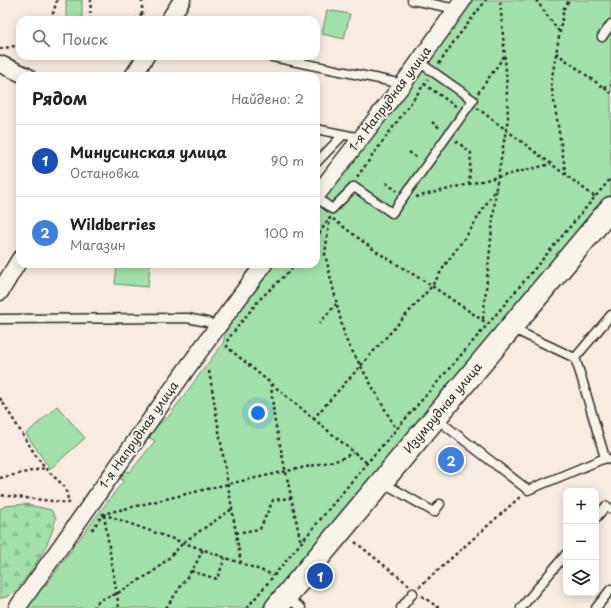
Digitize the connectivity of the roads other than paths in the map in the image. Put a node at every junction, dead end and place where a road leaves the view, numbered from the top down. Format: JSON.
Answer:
{"nodes":[{"id":1,"x":182,"y":0,"type":"edge"},
{"id":2,"x":412,"y":0,"type":"edge"},
{"id":3,"x":460,"y":5,"type":"edge"},
{"id":4,"x":172,"y":16,"type":"edge"},
{"id":5,"x":611,"y":24,"type":"edge"},
{"id":6,"x":602,"y":37,"type":"dead end"},
{"id":7,"x":143,"y":60,"type":"edge"},
{"id":8,"x":291,"y":60,"type":"edge"},
{"id":9,"x":419,"y":62,"type":"junction"},
{"id":10,"x":0,"y":64,"type":"edge"},
{"id":11,"x":18,"y":72,"type":"edge"},
{"id":12,"x":136,"y":72,"type":"edge"},
{"id":13,"x":405,"y":80,"type":"junction"},
{"id":14,"x":320,"y":130,"type":"edge"},
{"id":15,"x":343,"y":135,"type":"junction"},
{"id":16,"x":361,"y":138,"type":"junction"},
{"id":17,"x":320,"y":159,"type":"edge"},
{"id":18,"x":320,"y":192,"type":"edge"},
{"id":19,"x":320,"y":200,"type":"edge"},
{"id":20,"x":603,"y":202,"type":"edge"},
{"id":21,"x":16,"y":266,"type":"edge"},
{"id":22,"x":261,"y":268,"type":"edge"},
{"id":23,"x":0,"y":292,"type":"edge"},
{"id":24,"x":611,"y":315,"type":"edge"},
{"id":25,"x":0,"y":319,"type":"edge"},
{"id":26,"x":218,"y":327,"type":"junction"},
{"id":27,"x":510,"y":328,"type":"junction"},
{"id":28,"x":575,"y":358,"type":"junction"},
{"id":29,"x":435,"y":418,"type":"junction"},
{"id":30,"x":608,"y":459,"type":"edge"},
{"id":31,"x":382,"y":482,"type":"junction"},
{"id":32,"x":440,"y":504,"type":"dead end"},
{"id":33,"x":611,"y":509,"type":"edge"},
{"id":34,"x":599,"y":514,"type":"edge"},
{"id":35,"x":563,"y":558,"type":"edge"},
{"id":36,"x":611,"y":589,"type":"edge"},
{"id":37,"x":415,"y":591,"type":"road end"},
{"id":38,"x":287,"y":604,"type":"edge"},
{"id":39,"x":17,"y":608,"type":"edge"},
{"id":40,"x":401,"y":608,"type":"edge"},
{"id":41,"x":521,"y":608,"type":"edge"},
{"id":42,"x":596,"y":608,"type":"edge"}],
"edges":[{"from":1,"to":4,"type":"street"},
{"from":2,"to":3,"type":"lane"},
{"from":3,"to":9,"type":"street","name":"1-я Напрудная улица"},
{"from":5,"to":6,"type":"lane"},
{"from":7,"to":12,"type":"street"},
{"from":8,"to":13,"type":"lane"},
{"from":9,"to":13,"type":"street","name":"1-я Напрудная улица"},
{"from":9,"to":19,"type":"lane"},
{"from":10,"to":11,"type":"street"},
{"from":13,"to":16,"type":"street","name":"1-я Напрудная улица"},
{"from":14,"to":15,"type":"lane"},
{"from":15,"to":16,"type":"lane"},
{"from":15,"to":17,"type":"lane"},
{"from":16,"to":18,"type":"street","name":"1-я Напрудная улица"},
{"from":20,"to":27,"type":"street","name":"Изумрудная улица"},
{"from":21,"to":23,"type":"street"},
{"from":22,"to":26,"type":"street","name":"1-я Напрудная улица"},
{"from":24,"to":28,"type":"lane"},
{"from":25,"to":26,"type":"lane"},
{"from":26,"to":39,"type":"street","name":"1-я Напрудная улица"},
{"from":27,"to":28,"type":"lane"},
{"from":27,"to":29,"type":"street","name":"Изумрудная улица"},
{"from":28,"to":30,"type":"lane"},
{"from":29,"to":30,"type":"lane"},
{"from":29,"to":31,"type":"street","name":"Изумрудная улица"},
{"from":31,"to":32,"type":"lane"},
{"from":31,"to":38,"type":"street","name":"Изумрудная улица"},
{"from":33,"to":34,"type":"lane"},
{"from":35,"to":41,"type":"lane"},
{"from":36,"to":42,"type":"lane"},
{"from":37,"to":40,"type":"lane"}]}
